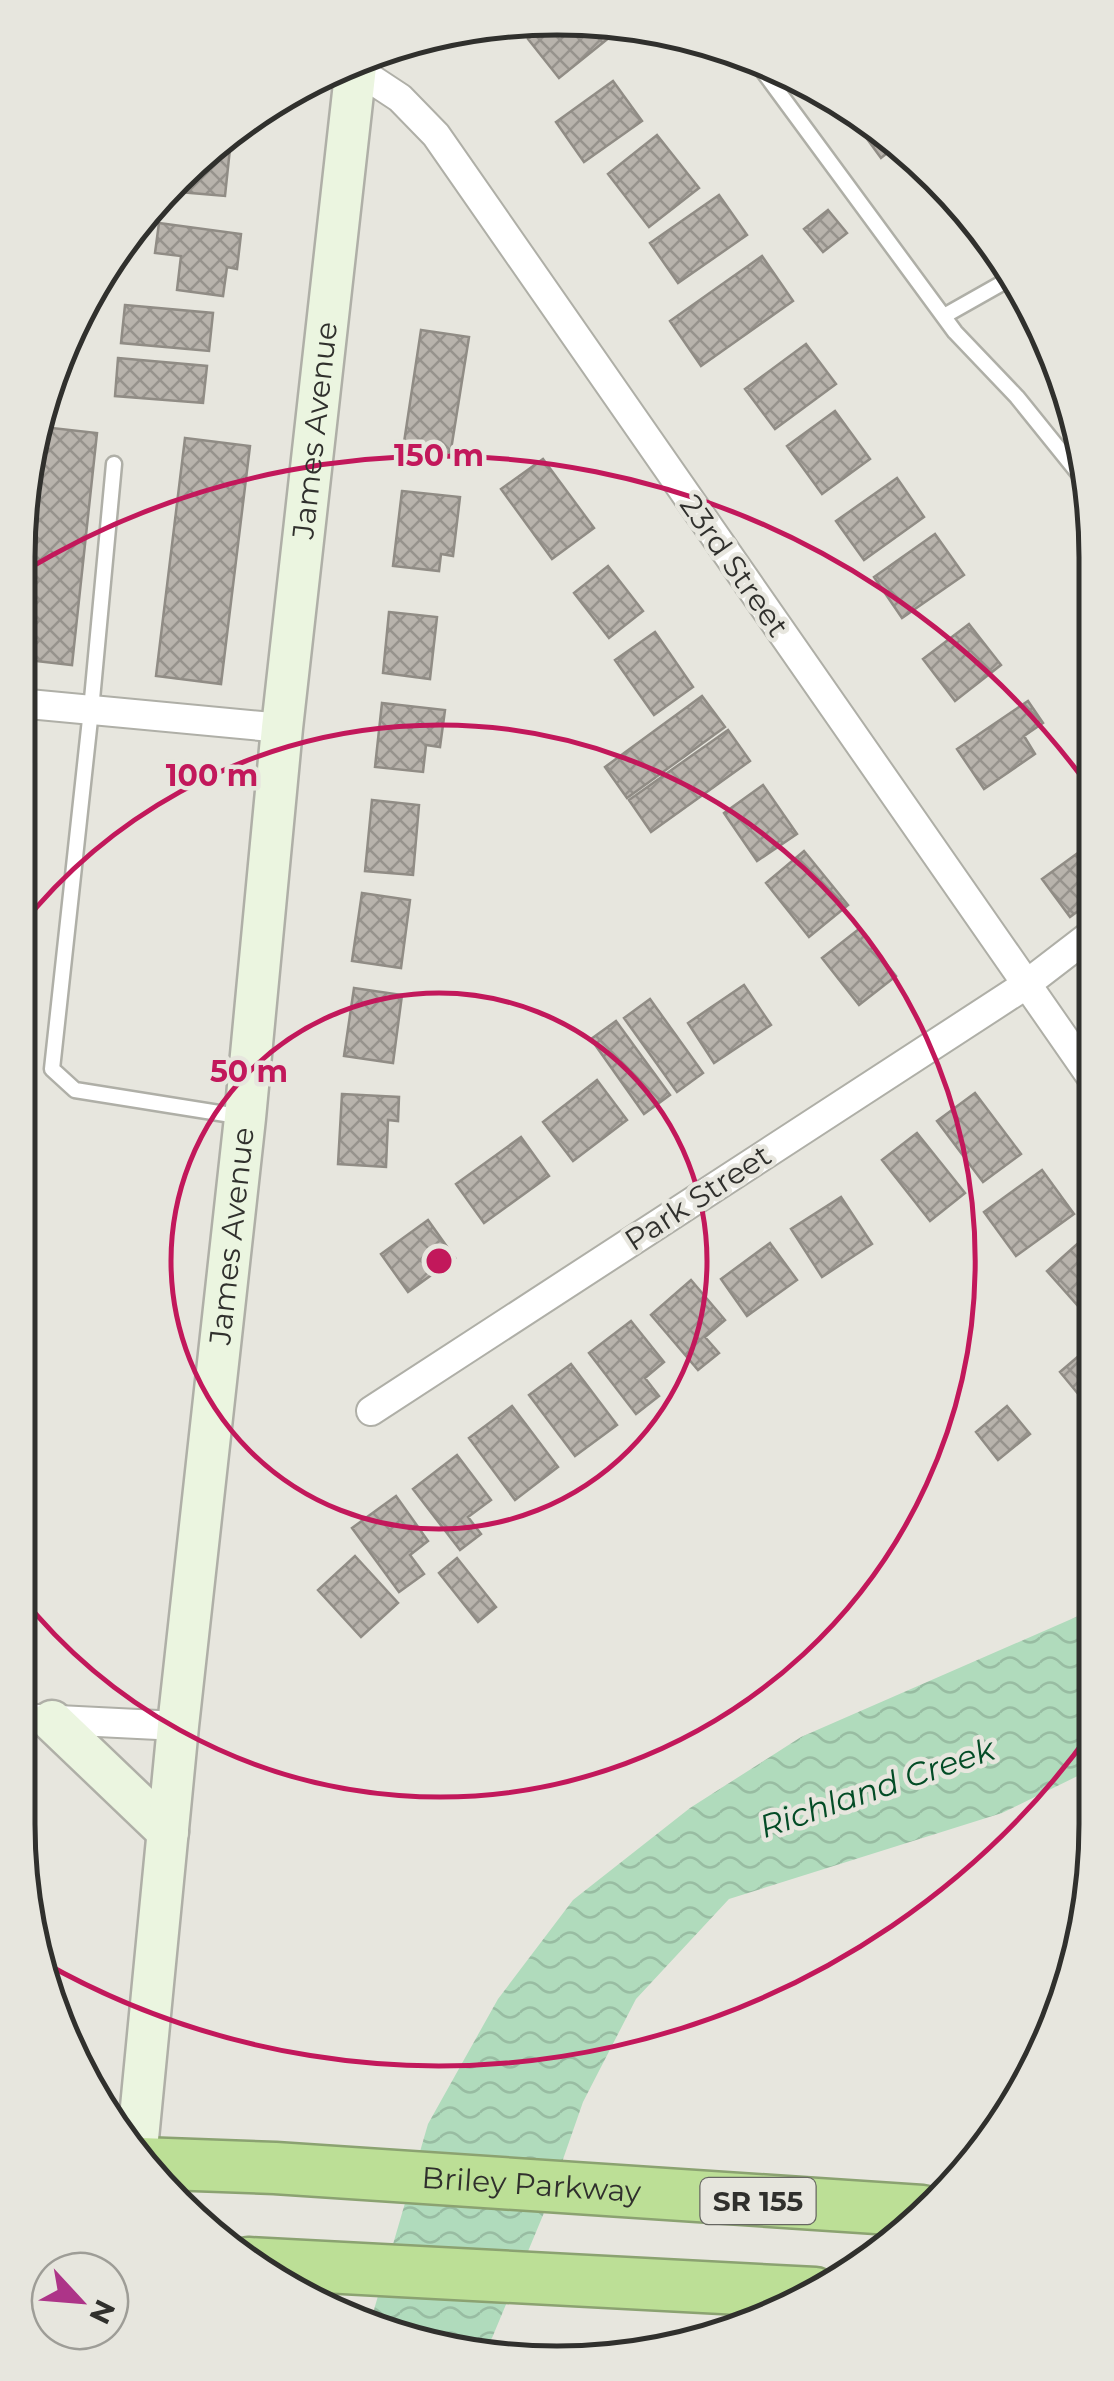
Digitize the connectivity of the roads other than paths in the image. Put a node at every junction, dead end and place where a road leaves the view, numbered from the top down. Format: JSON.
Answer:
{"nodes":[{"id":1,"x":367,"y":71,"type":"edge"},
{"id":2,"x":355,"y":76,"type":"edge"},
{"id":3,"x":771,"y":81,"type":"edge"},
{"id":4,"x":1002,"y":284,"type":"edge"},
{"id":5,"x":944,"y":316,"type":"junction"},
{"id":6,"x":114,"y":464,"type":"dead end"},
{"id":7,"x":1071,"y":464,"type":"edge"},
{"id":8,"x":35,"y":705,"type":"edge"},
{"id":9,"x":91,"y":710,"type":"junction"},
{"id":10,"x":282,"y":728,"type":"junction"},
{"id":11,"x":1079,"y":944,"type":"edge"},
{"id":12,"x":1024,"y":986,"type":"junction"},
{"id":13,"x":1079,"y":1061,"type":"edge"},
{"id":14,"x":245,"y":1118,"type":"junction"},
{"id":15,"x":371,"y":1410,"type":"dead end"},
{"id":16,"x":35,"y":1719,"type":"edge"},
{"id":17,"x":178,"y":1726,"type":"junction"},
{"id":18,"x":168,"y":1832,"type":"junction"},
{"id":19,"x":140,"y":2138,"type":"edge"},
{"id":20,"x":160,"y":2162,"type":"edge"},
{"id":21,"x":907,"y":2210,"type":"edge"},
{"id":22,"x":278,"y":2265,"type":"edge"},
{"id":23,"x":789,"y":2292,"type":"edge"}],
"edges":[{"from":1,"to":12,"type":"street","name":"23rd Street"},
{"from":2,"to":10,"type":"street","name":"James Avenue"},
{"from":3,"to":5,"type":"lane"},
{"from":4,"to":5,"type":"lane"},
{"from":5,"to":7,"type":"lane"},
{"from":6,"to":9,"type":"lane"},
{"from":8,"to":9,"type":"street"},
{"from":9,"to":10,"type":"street"},
{"from":9,"to":14,"type":"lane"},
{"from":10,"to":14,"type":"street","name":"James Avenue"},
{"from":11,"to":12,"type":"street","name":"Park Street"},
{"from":12,"to":13,"type":"street","name":"23rd Street"},
{"from":12,"to":15,"type":"street","name":"Park Street"},
{"from":14,"to":17,"type":"street","name":"James Avenue"},
{"from":16,"to":17,"type":"street"},
{"from":16,"to":18,"type":"street"},
{"from":17,"to":18,"type":"street","name":"James Avenue"},
{"from":18,"to":19,"type":"street","name":"James Avenue"},
{"from":20,"to":21,"type":"highway","name":"Briley Parkway","number":"SR 155"},
{"from":22,"to":23,"type":"highway"}]}
